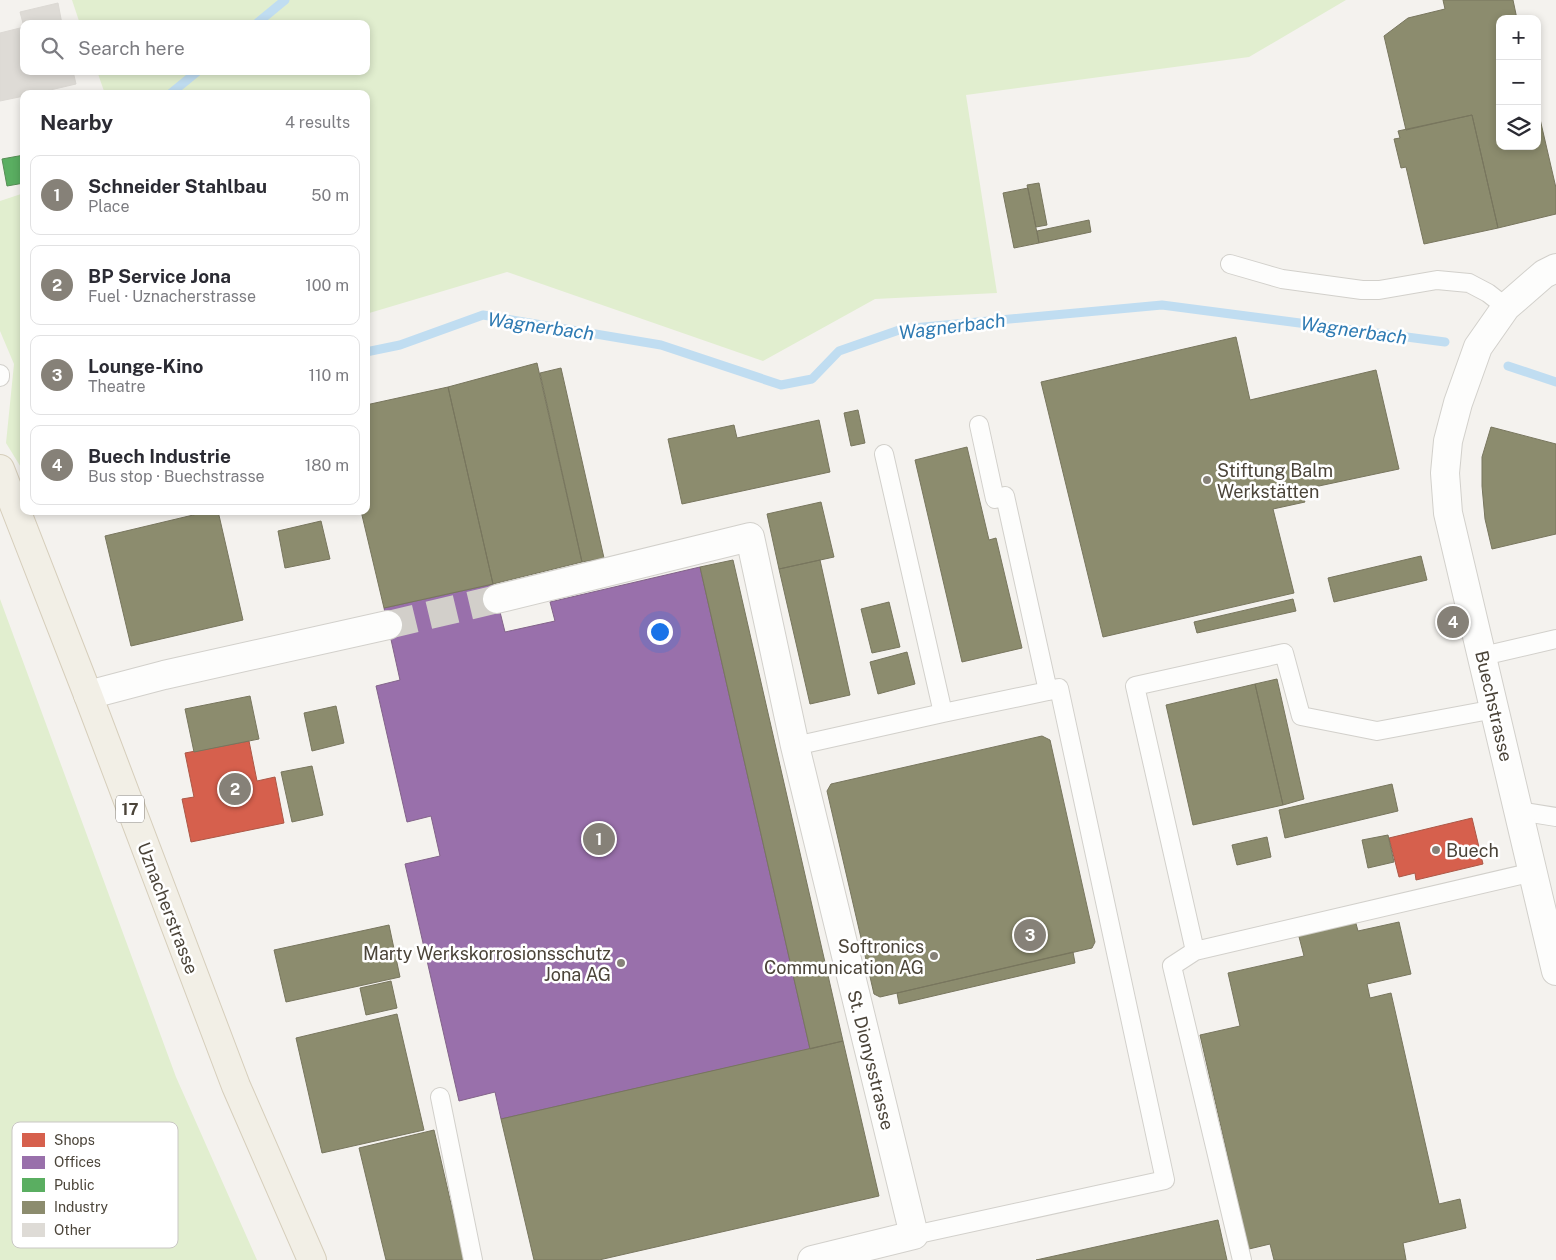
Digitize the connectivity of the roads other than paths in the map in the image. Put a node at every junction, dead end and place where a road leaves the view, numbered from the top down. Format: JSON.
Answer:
{"nodes":[{"id":1,"x":1230,"y":264,"type":"dead end"},
{"id":2,"x":1556,"y":268,"type":"edge"},
{"id":3,"x":1506,"y":307,"type":"junction"},
{"id":4,"x":979,"y":425,"type":"dead end"},
{"id":5,"x":884,"y":454,"type":"dead end"},
{"id":6,"x":1,"y":472,"type":"edge"},
{"id":7,"x":498,"y":599,"type":"tunnel mouth"},
{"id":8,"x":388,"y":625,"type":"tunnel mouth"},
{"id":9,"x":1556,"y":639,"type":"edge"},
{"id":10,"x":1483,"y":656,"type":"junction"},
{"id":11,"x":1048,"y":691,"type":"junction"},
{"id":12,"x":88,"y":695,"type":"junction"},
{"id":13,"x":1495,"y":709,"type":"junction"},
{"id":14,"x":943,"y":713,"type":"junction"},
{"id":15,"x":796,"y":751,"type":"junction"},
{"id":16,"x":1519,"y":811,"type":"junction"},
{"id":17,"x":1556,"y":817,"type":"edge"},
{"id":18,"x":1534,"y":872,"type":"junction"},
{"id":19,"x":1195,"y":951,"type":"junction"},
{"id":20,"x":1556,"y":971,"type":"edge"},
{"id":21,"x":440,"y":1098,"type":"dead end"},
{"id":22,"x":914,"y":1235,"type":"junction"},
{"id":23,"x":312,"y":1260,"type":"edge"},
{"id":24,"x":473,"y":1260,"type":"edge"},
{"id":25,"x":812,"y":1260,"type":"edge"},
{"id":26,"x":1242,"y":1260,"type":"edge"}],
"edges":[{"from":1,"to":3,"type":"lane"},
{"from":2,"to":3,"type":"street","name":"Buechstrasse"},
{"from":3,"to":10,"type":"street","name":"Buechstrasse"},
{"from":4,"to":11,"type":"lane"},
{"from":5,"to":14,"type":"lane"},
{"from":6,"to":12,"type":"main road","name":"Uznacherstrasse","number":"17"},
{"from":7,"to":15,"type":"street","name":"St. Dionysstrasse"},
{"from":8,"to":12,"type":"street"},
{"from":9,"to":10,"type":"lane"},
{"from":10,"to":13,"type":"street","name":"Buechstrasse"},
{"from":11,"to":14,"type":"lane"},
{"from":11,"to":22,"type":"lane"},
{"from":12,"to":23,"type":"main road","name":"Uznacherstrasse","number":"17"},
{"from":13,"to":16,"type":"street","name":"Buechstrasse"},
{"from":13,"to":19,"type":"lane"},
{"from":14,"to":15,"type":"lane"},
{"from":15,"to":22,"type":"street","name":"St. Dionysstrasse"},
{"from":16,"to":17,"type":"lane"},
{"from":16,"to":18,"type":"street","name":"Buechstrasse"},
{"from":18,"to":19,"type":"lane"},
{"from":18,"to":20,"type":"street","name":"Buechstrasse"},
{"from":19,"to":26,"type":"lane"},
{"from":21,"to":24,"type":"lane"},
{"from":22,"to":25,"type":"street"}]}
